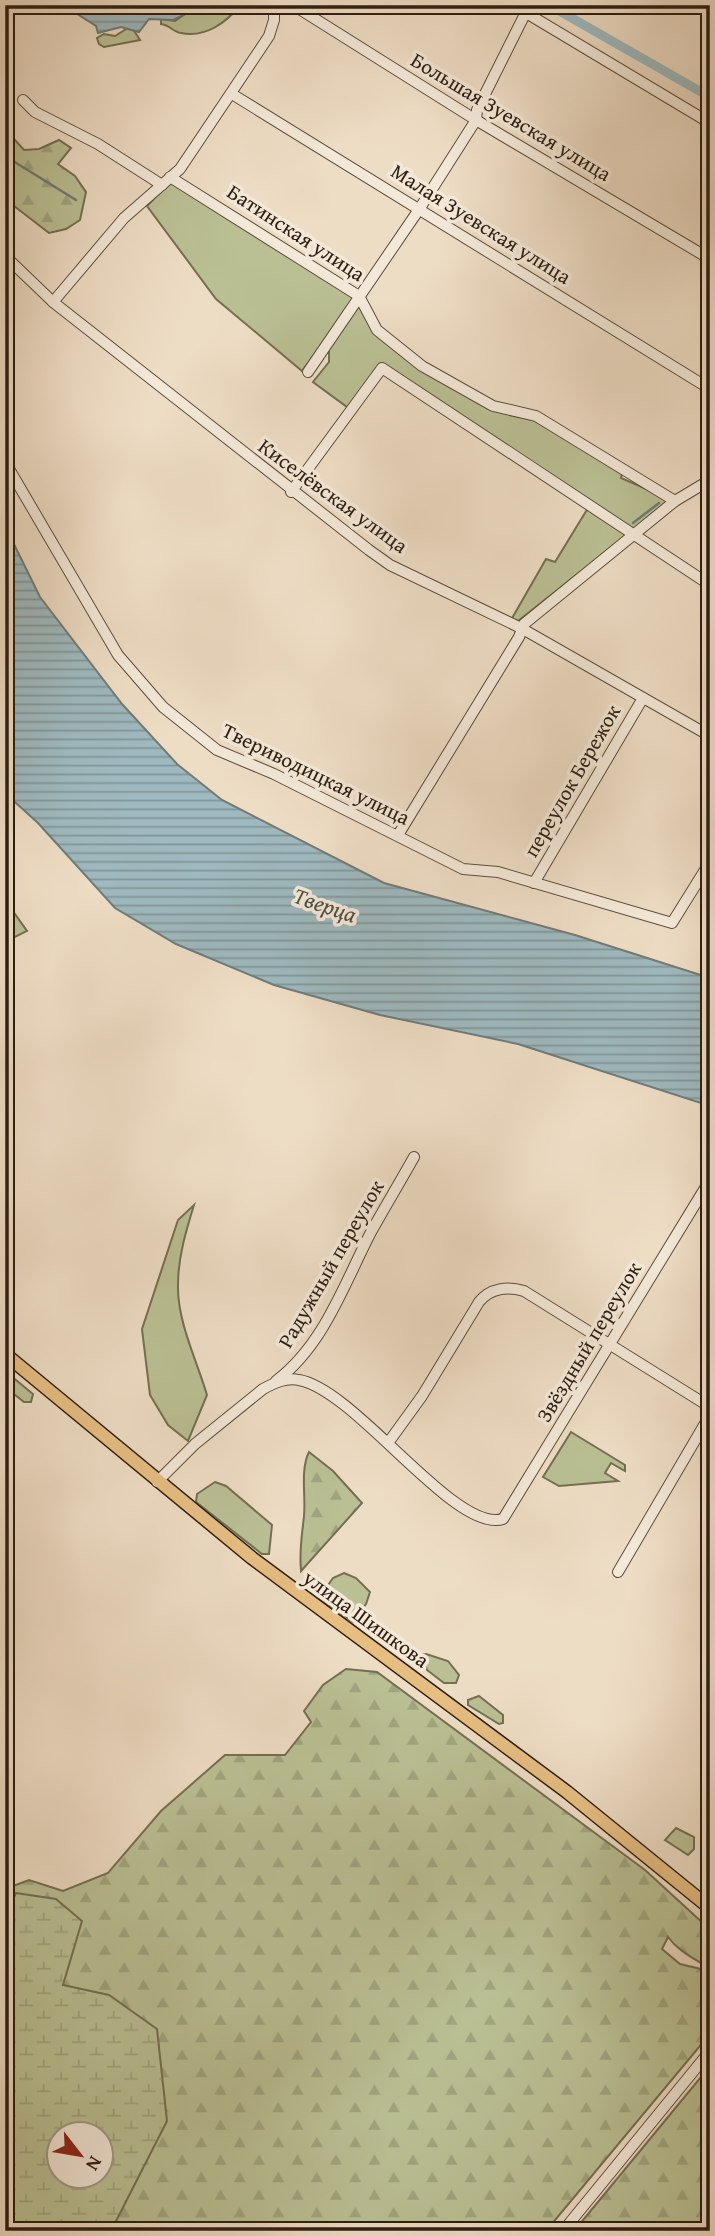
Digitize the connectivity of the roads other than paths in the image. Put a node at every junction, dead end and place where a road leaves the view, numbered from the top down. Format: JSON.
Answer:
{"nodes":[{"id":1,"x":274,"y":5,"type":"edge"},
{"id":2,"x":293,"y":5,"type":"edge"},
{"id":3,"x":513,"y":5,"type":"edge"},
{"id":4,"x":526,"y":12,"type":"junction"},
{"id":5,"x":232,"y":94,"type":"junction"},
{"id":6,"x":23,"y":100,"type":"dead end"},
{"id":7,"x":476,"y":120,"type":"junction"},
{"id":8,"x":710,"y":123,"type":"edge"},
{"id":9,"x":166,"y":181,"type":"junction"},
{"id":10,"x":420,"y":208,"type":"junction"},
{"id":11,"x":5,"y":256,"type":"edge"},
{"id":12,"x":710,"y":260,"type":"edge"},
{"id":13,"x":359,"y":296,"type":"junction"},
{"id":14,"x":54,"y":302,"type":"junction"},
{"id":15,"x":307,"y":372,"type":"dead end"},
{"id":16,"x":710,"y":389,"type":"edge"},
{"id":17,"x":5,"y":461,"type":"edge"},
{"id":18,"x":710,"y":480,"type":"edge"},
{"id":19,"x":291,"y":492,"type":"junction"},
{"id":20,"x":676,"y":501,"type":"junction"},
{"id":21,"x":634,"y":534,"type":"junction"},
{"id":22,"x":710,"y":585,"type":"edge"},
{"id":23,"x":521,"y":628,"type":"junction"},
{"id":24,"x":643,"y":698,"type":"junction"},
{"id":25,"x":710,"y":736,"type":"edge"},
{"id":26,"x":398,"y":835,"type":"junction"},
{"id":27,"x":710,"y":862,"type":"edge"},
{"id":28,"x":534,"y":883,"type":"junction"},
{"id":29,"x":414,"y":1157,"type":"dead end"},
{"id":30,"x":710,"y":1181,"type":"edge"},
{"id":31,"x":610,"y":1345,"type":"junction"},
{"id":32,"x":5,"y":1354,"type":"edge"},
{"id":33,"x":273,"y":1384,"type":"junction"},
{"id":34,"x":710,"y":1408,"type":"edge"},
{"id":35,"x":710,"y":1415,"type":"edge"},
{"id":36,"x":388,"y":1444,"type":"junction"},
{"id":37,"x":157,"y":1482,"type":"junction"},
{"id":38,"x":618,"y":1572,"type":"dead end"},
{"id":39,"x":710,"y":1908,"type":"edge"},
{"id":40,"x":710,"y":2051,"type":"edge"},
{"id":41,"x":563,"y":2231,"type":"edge"}],
"edges":[{"from":1,"to":5,"type":"street"},
{"from":2,"to":7,"type":"street","name":"Большая Зуевская улица"},
{"from":3,"to":4,"type":"street"},
{"from":4,"to":7,"type":"street"},
{"from":4,"to":8,"type":"street"},
{"from":5,"to":9,"type":"street"},
{"from":5,"to":10,"type":"street","name":"Малая Зуевская улица"},
{"from":6,"to":9,"type":"street","name":"Батинская улица"},
{"from":7,"to":10,"type":"street"},
{"from":7,"to":12,"type":"street","name":"Большая Зуевская улица"},
{"from":9,"to":13,"type":"street","name":"Батинская улица"},
{"from":9,"to":14,"type":"street"},
{"from":10,"to":13,"type":"street"},
{"from":10,"to":16,"type":"street","name":"Малая Зуевская улица"},
{"from":11,"to":14,"type":"street","name":"Киселёвская улица"},
{"from":13,"to":15,"type":"street"},
{"from":13,"to":20,"type":"street","name":"Батинская улица"},
{"from":14,"to":19,"type":"street","name":"Киселёвская улица"},
{"from":17,"to":26,"type":"street","name":"Твериводицкая улица"},
{"from":18,"to":20,"type":"street"},
{"from":19,"to":21,"type":"street"},
{"from":19,"to":23,"type":"street","name":"Киселёвская улица"},
{"from":20,"to":21,"type":"street"},
{"from":21,"to":22,"type":"street"},
{"from":21,"to":23,"type":"street"},
{"from":23,"to":24,"type":"street","name":"Киселёвская улица"},
{"from":23,"to":26,"type":"street"},
{"from":24,"to":25,"type":"street","name":"Киселёвская улица"},
{"from":24,"to":28,"type":"street","name":"переулок Бережок"},
{"from":26,"to":28,"type":"street","name":"Твериводицкая улица"},
{"from":27,"to":28,"type":"street","name":"Твериводицкая улица"},
{"from":29,"to":33,"type":"street","name":"Радужный переулок"},
{"from":30,"to":31,"type":"street","name":"Звёздный переулок"},
{"from":31,"to":34,"type":"street"},
{"from":31,"to":36,"type":"street"},
{"from":31,"to":36,"type":"street","name":"Звёздный переулок"},
{"from":32,"to":37,"type":"main road","name":"улица Шишкова"},
{"from":33,"to":36,"type":"street"},
{"from":33,"to":37,"type":"street","name":"Радужный переулок"},
{"from":35,"to":38,"type":"street"},
{"from":37,"to":39,"type":"main road","name":"улица Шишкова"},
{"from":40,"to":41,"type":"street"}]}
